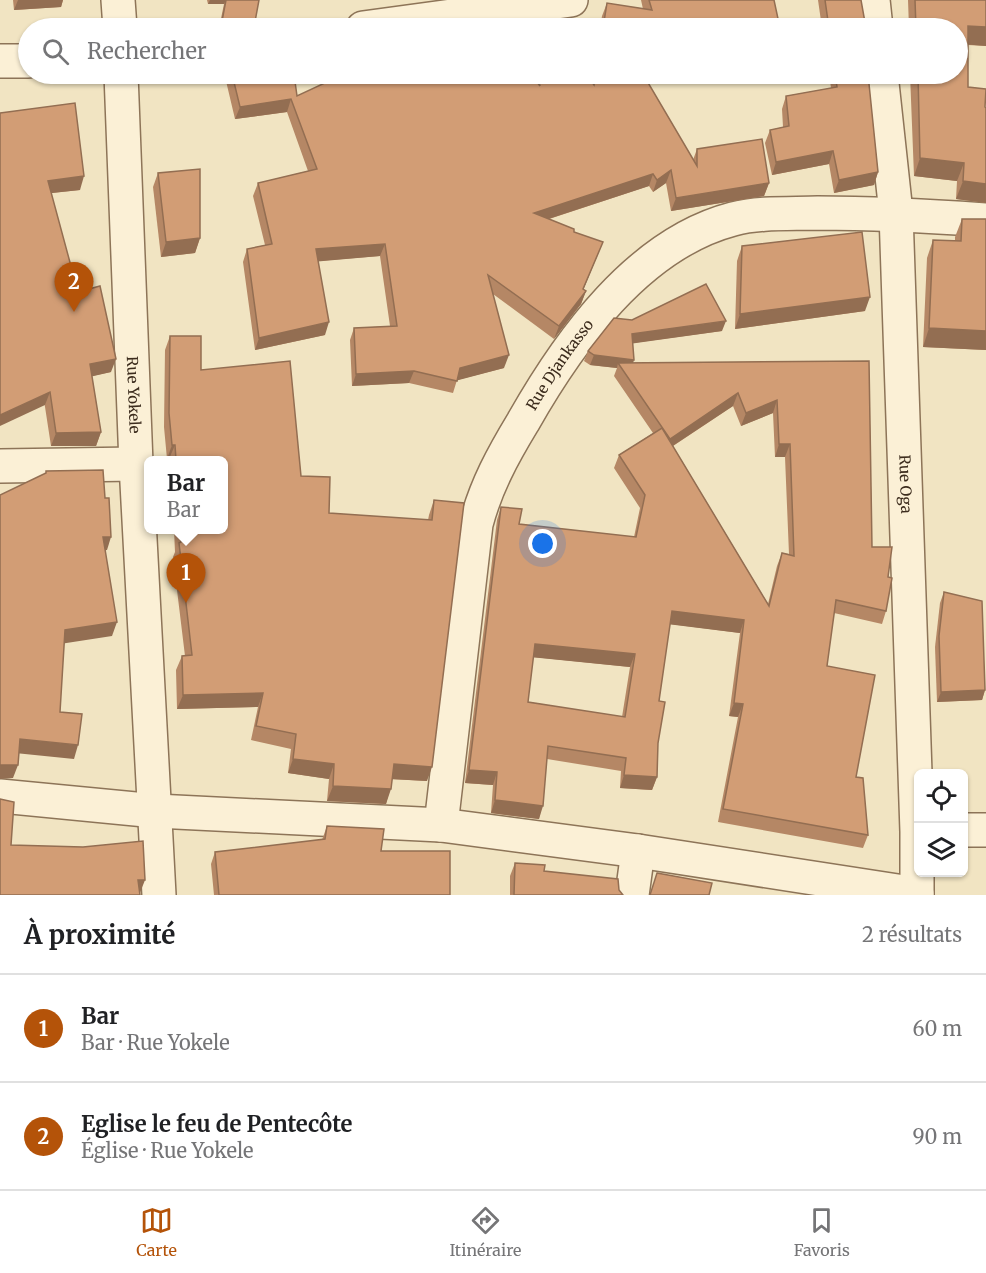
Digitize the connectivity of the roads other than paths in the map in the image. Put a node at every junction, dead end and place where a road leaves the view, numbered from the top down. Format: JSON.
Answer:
{"nodes":[{"id":1,"x":118,"y":0,"type":"edge"},
{"id":2,"x":571,"y":0,"type":"edge"},
{"id":3,"x":873,"y":0,"type":"edge"},
{"id":4,"x":119,"y":18,"type":"edge"},
{"id":5,"x":437,"y":18,"type":"edge"},
{"id":6,"x":875,"y":18,"type":"edge"},
{"id":7,"x":0,"y":61,"type":"edge"},
{"id":8,"x":18,"y":61,"type":"edge"},
{"id":9,"x":121,"y":84,"type":"edge"},
{"id":10,"x":882,"y":84,"type":"edge"},
{"id":11,"x":896,"y":213,"type":"junction"},
{"id":12,"x":986,"y":220,"type":"edge"},
{"id":13,"x":136,"y":464,"type":"junction"},
{"id":14,"x":0,"y":466,"type":"edge"},
{"id":15,"x":0,"y":796,"type":"edge"},
{"id":16,"x":156,"y":811,"type":"junction"},
{"id":17,"x":918,"y":823,"type":"edge"},
{"id":18,"x":441,"y":825,"type":"junction"},
{"id":19,"x":986,"y":830,"type":"edge"},
{"id":20,"x":968,"y":831,"type":"edge"},
{"id":21,"x":638,"y":851,"type":"junction"},
{"id":22,"x":917,"y":877,"type":"edge"},
{"id":23,"x":159,"y":895,"type":"edge"},
{"id":24,"x":632,"y":895,"type":"edge"},
{"id":25,"x":917,"y":895,"type":"edge"}],
"edges":[{"from":1,"to":4,"type":"street"},
{"from":2,"to":5,"type":"street"},
{"from":3,"to":6,"type":"street"},
{"from":7,"to":8,"type":"street"},
{"from":9,"to":13,"type":"street","name":"Rue Yokele"},
{"from":10,"to":11,"type":"street","name":"Rue Oga"},
{"from":11,"to":12,"type":"street","name":"Rue Djankasso"},
{"from":11,"to":17,"type":"street","name":"Rue Oga"},
{"from":11,"to":18,"type":"street","name":"Rue Djankasso"},
{"from":13,"to":14,"type":"street"},
{"from":13,"to":16,"type":"street","name":"Rue Yokele"},
{"from":15,"to":16,"type":"street"},
{"from":16,"to":18,"type":"street"},
{"from":16,"to":23,"type":"street","name":"Rue Yokele"},
{"from":18,"to":21,"type":"street"},
{"from":19,"to":20,"type":"street"},
{"from":21,"to":24,"type":"street"},
{"from":21,"to":25,"type":"street"},
{"from":22,"to":25,"type":"street","name":"Rue Oga"}]}
